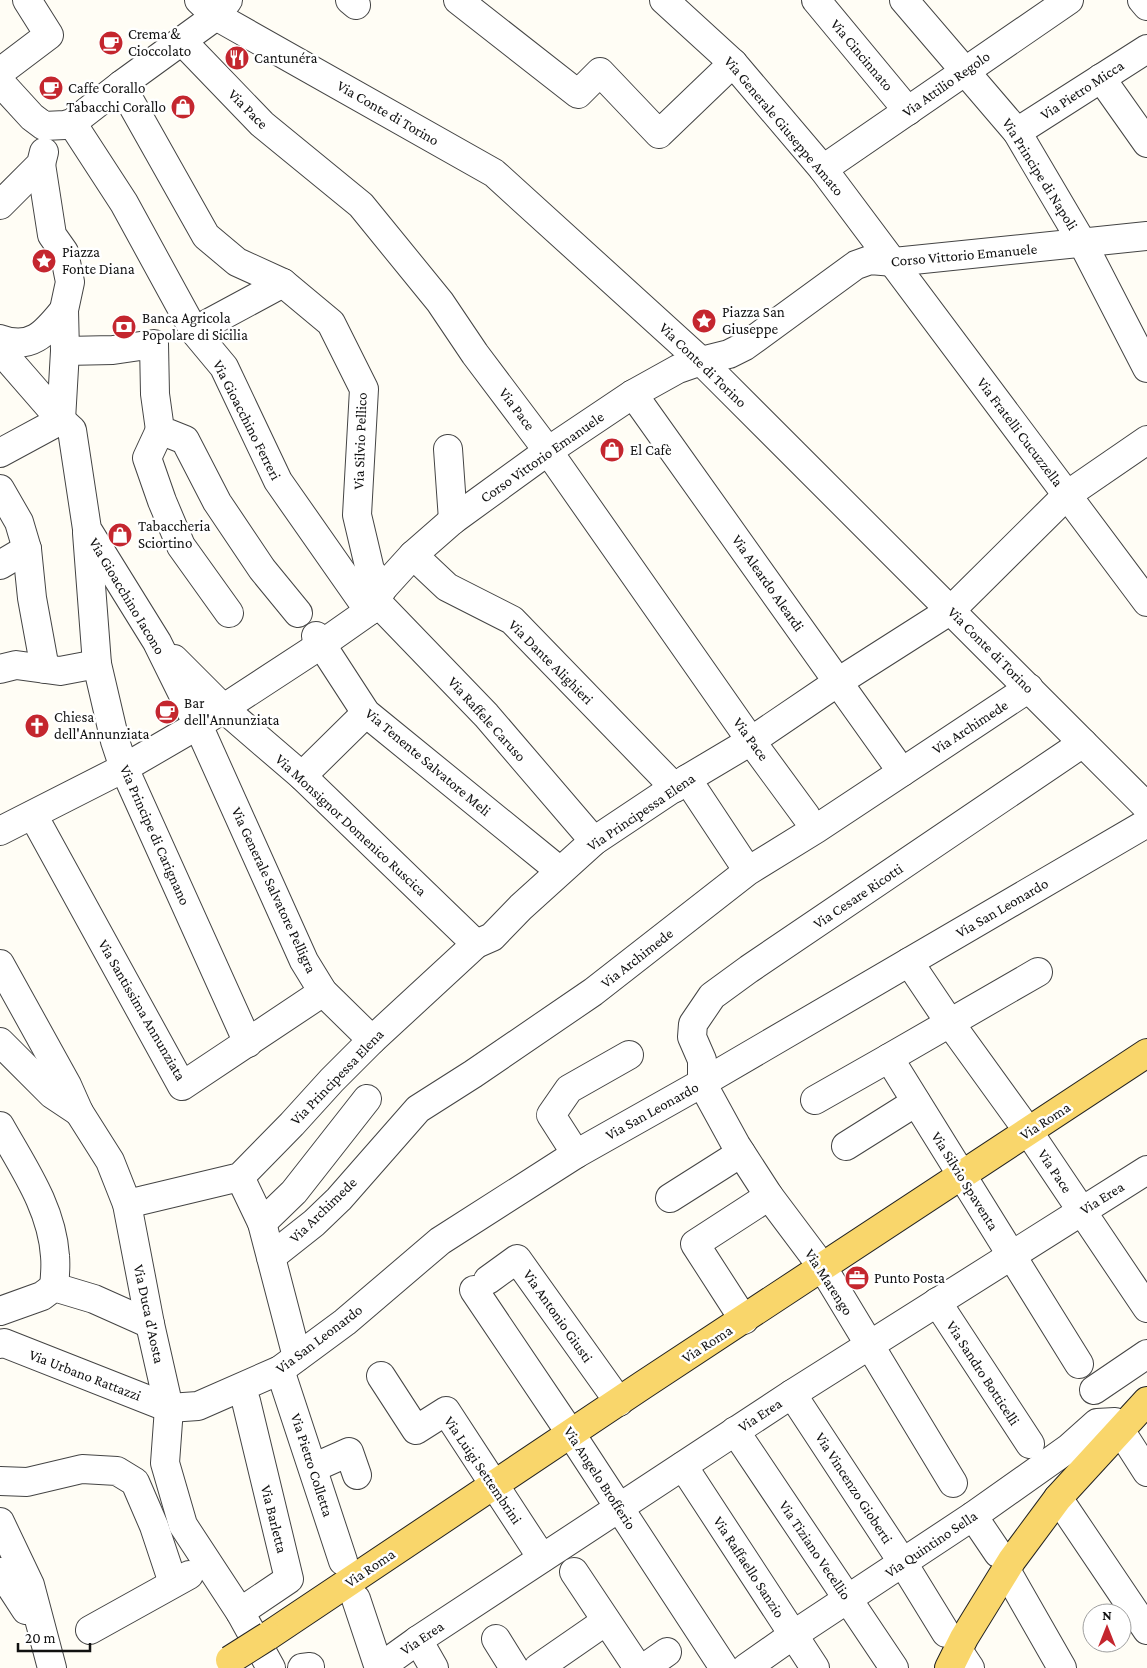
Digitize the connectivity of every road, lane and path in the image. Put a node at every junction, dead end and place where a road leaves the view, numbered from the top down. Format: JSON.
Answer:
{"nodes":[{"id":1,"x":27,"y":0,"type":"edge"},
{"id":2,"x":664,"y":0,"type":"edge"},
{"id":3,"x":816,"y":0,"type":"edge"},
{"id":4,"x":904,"y":0,"type":"edge"},
{"id":5,"x":1069,"y":0,"type":"edge"},
{"id":6,"x":1142,"y":0,"type":"edge"},
{"id":7,"x":473,"y":4,"type":"edge"},
{"id":8,"x":214,"y":5,"type":"edge"},
{"id":9,"x":1147,"y":6,"type":"edge"},
{"id":10,"x":182,"y":41,"type":"junction"},
{"id":11,"x":1147,"y":49,"type":"edge"},
{"id":12,"x":732,"y":63,"type":"junction"},
{"id":13,"x":966,"y":71,"type":"junction"},
{"id":14,"x":0,"y":72,"type":"edge"},
{"id":15,"x":1101,"y":78,"type":"junction"},
{"id":16,"x":0,"y":82,"type":"edge"},
{"id":17,"x":121,"y":85,"type":"junction"},
{"id":18,"x":908,"y":111,"type":"junction"},
{"id":19,"x":62,"y":124,"type":"junction"},
{"id":20,"x":1017,"y":132,"type":"junction"},
{"id":21,"x":1147,"y":143,"type":"edge"},
{"id":22,"x":41,"y":164,"type":"junction"},
{"id":23,"x":823,"y":169,"type":"junction"},
{"id":24,"x":0,"y":205,"type":"edge"},
{"id":25,"x":1147,"y":236,"type":"edge"},
{"id":26,"x":1083,"y":244,"type":"junction"},
{"id":27,"x":894,"y":262,"type":"junction"},
{"id":28,"x":283,"y":283,"type":"junction"},
{"id":29,"x":64,"y":310,"type":"junction"},
{"id":30,"x":1136,"y":325,"type":"edge"},
{"id":31,"x":194,"y":331,"type":"junction"},
{"id":32,"x":0,"y":339,"type":"edge"},
{"id":33,"x":0,"y":350,"type":"edge"},
{"id":34,"x":65,"y":351,"type":"junction"},
{"id":35,"x":701,"y":360,"type":"junction"},
{"id":36,"x":1147,"y":368,"type":"edge"},
{"id":37,"x":633,"y":394,"type":"junction"},
{"id":38,"x":67,"y":425,"type":"junction"},
{"id":39,"x":160,"y":430,"type":"junction"},
{"id":40,"x":1147,"y":440,"type":"edge"},
{"id":41,"x":448,"y":448,"type":"dead end"},
{"id":42,"x":548,"y":451,"type":"junction"},
{"id":43,"x":0,"y":454,"type":"edge"},
{"id":44,"x":0,"y":489,"type":"edge"},
{"id":45,"x":1067,"y":495,"type":"junction"},
{"id":46,"x":453,"y":520,"type":"junction"},
{"id":47,"x":86,"y":528,"type":"junction"},
{"id":48,"x":27,"y":549,"type":"junction"},
{"id":49,"x":413,"y":555,"type":"junction"},
{"id":50,"x":0,"y":565,"type":"edge"},
{"id":51,"x":368,"y":590,"type":"junction"},
{"id":52,"x":1147,"y":602,"type":"edge"},
{"id":53,"x":951,"y":610,"type":"junction"},
{"id":54,"x":229,"y":613,"type":"dead end"},
{"id":55,"x":298,"y":613,"type":"dead end"},
{"id":56,"x":319,"y":640,"type":"junction"},
{"id":57,"x":156,"y":642,"type":"junction"},
{"id":58,"x":96,"y":664,"type":"junction"},
{"id":59,"x":0,"y":670,"type":"edge"},
{"id":60,"x":45,"y":670,"type":"junction"},
{"id":61,"x":838,"y":682,"type":"junction"},
{"id":62,"x":1029,"y":688,"type":"junction"},
{"id":63,"x":223,"y":708,"type":"junction"},
{"id":64,"x":366,"y":713,"type":"junction"},
{"id":65,"x":198,"y":725,"type":"junction"},
{"id":66,"x":751,"y":740,"type":"junction"},
{"id":67,"x":1083,"y":743,"type":"junction"},
{"id":68,"x":124,"y":768,"type":"junction"},
{"id":69,"x":902,"y":772,"type":"junction"},
{"id":70,"x":302,"y":776,"type":"junction"},
{"id":71,"x":681,"y":784,"type":"junction"},
{"id":72,"x":1147,"y":807,"type":"edge"},
{"id":73,"x":33,"y":815,"type":"junction"},
{"id":74,"x":806,"y":816,"type":"dead end"},
{"id":75,"x":1147,"y":823,"type":"edge"},
{"id":76,"x":0,"y":831,"type":"edge"},
{"id":77,"x":594,"y":841,"type":"junction"},
{"id":78,"x":742,"y":862,"type":"dead end"},
{"id":79,"x":560,"y":871,"type":"junction"},
{"id":80,"x":476,"y":944,"type":"junction"},
{"id":81,"x":909,"y":962,"type":"junction"},
{"id":82,"x":0,"y":964,"type":"edge"},
{"id":83,"x":1038,"y":972,"type":"dead end"},
{"id":84,"x":323,"y":992,"type":"junction"},
{"id":85,"x":950,"y":1023,"type":"junction"},
{"id":86,"x":372,"y":1040,"type":"junction"},
{"id":87,"x":0,"y":1042,"type":"edge"},
{"id":88,"x":248,"y":1043,"type":"junction"},
{"id":89,"x":1147,"y":1053,"type":"edge"},
{"id":90,"x":629,"y":1055,"type":"dead end"},
{"id":91,"x":889,"y":1058,"type":"junction"},
{"id":92,"x":702,"y":1083,"type":"junction"},
{"id":93,"x":367,"y":1099,"type":"dead end"},
{"id":94,"x":815,"y":1100,"type":"dead end"},
{"id":95,"x":916,"y":1102,"type":"junction"},
{"id":96,"x":79,"y":1112,"type":"junction"},
{"id":97,"x":0,"y":1126,"type":"edge"},
{"id":98,"x":1028,"y":1132,"type":"junction"},
{"id":99,"x":846,"y":1146,"type":"dead end"},
{"id":100,"x":741,"y":1153,"type":"junction"},
{"id":101,"x":576,"y":1154,"type":"junction"},
{"id":102,"x":1147,"y":1170,"type":"edge"},
{"id":103,"x":962,"y":1176,"type":"junction"},
{"id":104,"x":240,"y":1177,"type":"junction"},
{"id":105,"x":769,"y":1196,"type":"junction"},
{"id":106,"x":670,"y":1198,"type":"dead end"},
{"id":107,"x":127,"y":1204,"type":"junction"},
{"id":108,"x":1081,"y":1211,"type":"junction"},
{"id":109,"x":262,"y":1223,"type":"junction"},
{"id":110,"x":1011,"y":1255,"type":"junction"},
{"id":111,"x":271,"y":1258,"type":"junction"},
{"id":112,"x":823,"y":1268,"type":"junction"},
{"id":113,"x":481,"y":1285,"type":"joint"},
{"id":114,"x":54,"y":1287,"type":"junction"},
{"id":115,"x":937,"y":1302,"type":"junction"},
{"id":116,"x":1147,"y":1308,"type":"edge"},
{"id":117,"x":0,"y":1311,"type":"edge"},
{"id":118,"x":744,"y":1320,"type":"junction"},
{"id":119,"x":150,"y":1324,"type":"junction"},
{"id":120,"x":0,"y":1344,"type":"edge"},
{"id":121,"x":869,"y":1346,"type":"junction"},
{"id":122,"x":1147,"y":1354,"type":"edge"},
{"id":123,"x":288,"y":1363,"type":"junction"},
{"id":124,"x":1079,"y":1364,"type":"dead end"},
{"id":125,"x":381,"y":1376,"type":"dead end"},
{"id":126,"x":1094,"y":1390,"type":"dead end"},
{"id":127,"x":792,"y":1394,"type":"junction"},
{"id":128,"x":246,"y":1401,"type":"dead end"},
{"id":129,"x":1147,"y":1401,"type":"edge"},
{"id":130,"x":619,"y":1402,"type":"junction"},
{"id":131,"x":170,"y":1408,"type":"junction"},
{"id":132,"x":1117,"y":1426,"type":"junction"},
{"id":133,"x":736,"y":1431,"type":"junction"},
{"id":134,"x":571,"y":1434,"type":"junction"},
{"id":135,"x":1030,"y":1444,"type":"dead end"},
{"id":136,"x":683,"y":1466,"type":"junction"},
{"id":137,"x":313,"y":1468,"type":"junction"},
{"id":138,"x":1147,"y":1472,"type":"edge"},
{"id":139,"x":357,"y":1475,"type":"dead end"},
{"id":140,"x":0,"y":1481,"type":"edge"},
{"id":141,"x":953,"y":1483,"type":"dead end"},
{"id":142,"x":495,"y":1486,"type":"junction"},
{"id":143,"x":1058,"y":1498,"type":"junction"},
{"id":144,"x":619,"y":1507,"type":"junction"},
{"id":145,"x":973,"y":1516,"type":"junction"},
{"id":146,"x":0,"y":1522,"type":"edge"},
{"id":147,"x":542,"y":1558,"type":"junction"},
{"id":148,"x":343,"y":1561,"type":"dead end"},
{"id":149,"x":1002,"y":1562,"type":"junction"},
{"id":150,"x":903,"y":1563,"type":"junction"},
{"id":151,"x":208,"y":1564,"type":"junction"},
{"id":152,"x":0,"y":1572,"type":"edge"},
{"id":153,"x":574,"y":1572,"type":"dead end"},
{"id":154,"x":173,"y":1583,"type":"junction"},
{"id":155,"x":356,"y":1599,"type":"dead end"},
{"id":156,"x":848,"y":1600,"type":"junction"},
{"id":157,"x":240,"y":1612,"type":"junction"},
{"id":158,"x":1144,"y":1615,"type":"edge"},
{"id":159,"x":606,"y":1620,"type":"junction"},
{"id":160,"x":90,"y":1630,"type":"dead end"},
{"id":161,"x":793,"y":1635,"type":"junction"},
{"id":162,"x":496,"y":1639,"type":"dead end"},
{"id":163,"x":418,"y":1640,"type":"junction"},
{"id":164,"x":667,"y":1652,"type":"dead end"},
{"id":165,"x":956,"y":1655,"type":"edge"},
{"id":166,"x":49,"y":1656,"type":"edge"},
{"id":167,"x":224,"y":1664,"type":"edge"},
{"id":168,"x":270,"y":1668,"type":"edge"},
{"id":169,"x":379,"y":1668,"type":"edge"},
{"id":170,"x":434,"y":1668,"type":"edge"},
{"id":171,"x":514,"y":1668,"type":"edge"},
{"id":172,"x":538,"y":1668,"type":"edge"},
{"id":173,"x":638,"y":1668,"type":"edge"},
{"id":174,"x":644,"y":1668,"type":"edge"},
{"id":175,"x":724,"y":1668,"type":"edge"},
{"id":176,"x":746,"y":1668,"type":"edge"},
{"id":177,"x":815,"y":1668,"type":"edge"},
{"id":178,"x":894,"y":1668,"type":"edge"},
{"id":179,"x":1062,"y":1668,"type":"edge"}],
"edges":[{"from":1,"to":14,"type":"street"},
{"from":2,"to":12,"type":"street","name":"Via Generale Giuseppe Amato"},
{"from":3,"to":18,"type":"street","name":"Via Cincinnato"},
{"from":4,"to":13,"type":"street","name":"Via Principe di Napoli"},
{"from":5,"to":13,"type":"street","name":"Via Attilio Regolo"},
{"from":6,"to":9,"type":"street"},
{"from":7,"to":12,"type":"street"},
{"from":8,"to":10,"type":"street"},
{"from":8,"to":35,"type":"street","name":"Via Conte di Torino"},
{"from":10,"to":17,"type":"street"},
{"from":10,"to":42,"type":"street","name":"Via Pace"},
{"from":11,"to":15,"type":"street","name":"Via Pietro Micca"},
{"from":12,"to":23,"type":"street","name":"Via Generale Giuseppe Amato"},
{"from":13,"to":18,"type":"street","name":"Via Attilio Regolo"},
{"from":13,"to":20,"type":"street","name":"Via Principe di Napoli"},
{"from":15,"to":20,"type":"street","name":"Via Pietro Micca"},
{"from":15,"to":21,"type":"street"},
{"from":16,"to":19,"type":"street"},
{"from":17,"to":19,"type":"street"},
{"from":17,"to":28,"type":"street","name":"Via Silvio Pellico"},
{"from":18,"to":23,"type":"street","name":"Via Attilio Regolo"},
{"from":19,"to":22,"type":"street"},
{"from":19,"to":31,"type":"street","name":"Via Gioacchino Ferreri"},
{"from":20,"to":26,"type":"street","name":"Via Principe di Napoli"},
{"from":22,"to":24,"type":"street"},
{"from":22,"to":29,"type":"street"},
{"from":23,"to":27,"type":"street","name":"Via Generale Giuseppe Amato"},
{"from":25,"to":26,"type":"street","name":"Corso Vittorio Emanuele"},
{"from":26,"to":27,"type":"street","name":"Corso Vittorio Emanuele"},
{"from":26,"to":30,"type":"street","name":"Via Principe di Napoli"},
{"from":27,"to":35,"type":"street","name":"Corso Vittorio Emanuele"},
{"from":27,"to":45,"type":"street","name":"Via Fratelli Cucuzzella"},
{"from":28,"to":31,"type":"street"},
{"from":28,"to":51,"type":"street","name":"Via Silvio Pellico"},
{"from":29,"to":32,"type":"street"},
{"from":29,"to":34,"type":"street"},
{"from":30,"to":36,"type":"street","name":"Via Principe di Napoli"},
{"from":31,"to":51,"type":"street","name":"Via Gioacchino Ferreri"},
{"from":33,"to":38,"type":"street"},
{"from":34,"to":38,"type":"street"},
{"from":34,"to":39,"type":"street"},
{"from":35,"to":37,"type":"street","name":"Corso Vittorio Emanuele"},
{"from":35,"to":53,"type":"street","name":"Via Conte di Torino"},
{"from":37,"to":42,"type":"street","name":"Corso Vittorio Emanuele"},
{"from":37,"to":61,"type":"street","name":"Via Aleardo Aleardi"},
{"from":38,"to":43,"type":"street"},
{"from":38,"to":47,"type":"street","name":"Via Gioacchino Iacono"},
{"from":39,"to":54,"type":"street"},
{"from":39,"to":55,"type":"street"},
{"from":40,"to":45,"type":"street","name":"Via Principessa Elena"},
{"from":41,"to":46,"type":"street"},
{"from":42,"to":46,"type":"street","name":"Corso Vittorio Emanuele"},
{"from":42,"to":66,"type":"street","name":"Via Pace"},
{"from":44,"to":48,"type":"street"},
{"from":45,"to":52,"type":"street","name":"Via Fratelli Cucuzzella"},
{"from":45,"to":53,"type":"street","name":"Via Principessa Elena"},
{"from":46,"to":49,"type":"street","name":"Corso Vittorio Emanuele"},
{"from":47,"to":57,"type":"street","name":"Via Gioacchino Iacono"},
{"from":47,"to":58,"type":"street","name":"Via Principe di Carignano"},
{"from":48,"to":50,"type":"street"},
{"from":48,"to":60,"type":"street"},
{"from":49,"to":51,"type":"street","name":"Corso Vittorio Emanuele"},
{"from":49,"to":71,"type":"street","name":"Via Dante Alighieri"},
{"from":51,"to":56,"type":"street","name":"Corso Vittorio Emanuele"},
{"from":51,"to":77,"type":"street","name":"Via Raffele Caruso"},
{"from":53,"to":61,"type":"street","name":"Via Principessa Elena"},
{"from":53,"to":62,"type":"street","name":"Via Conte di Torino"},
{"from":56,"to":63,"type":"street","name":"Corso Vittorio Emanuele"},
{"from":56,"to":64,"type":"street","name":"Via Tenente Salvatore Meli"},
{"from":57,"to":63,"type":"street","name":"Via Monsignor Domenico Ruscica"},
{"from":57,"to":65,"type":"street","name":"Via Gioacchino Iacono"},
{"from":58,"to":60,"type":"street"},
{"from":58,"to":68,"type":"street","name":"Via Principe di Carignano"},
{"from":59,"to":60,"type":"street"},
{"from":61,"to":66,"type":"street","name":"Via Principessa Elena"},
{"from":61,"to":69,"type":"street","name":"Via Aleardo Aleardi"},
{"from":62,"to":67,"type":"street","name":"Via Conte di Torino"},
{"from":62,"to":69,"type":"street","name":"Via Archimede"},
{"from":63,"to":65,"type":"street","name":"Corso Vittorio Emanuele"},
{"from":63,"to":70,"type":"street","name":"Via Monsignor Domenico Ruscica"},
{"from":64,"to":70,"type":"street"},
{"from":64,"to":79,"type":"street","name":"Via Tenente Salvatore Meli"},
{"from":65,"to":68,"type":"street","name":"Corso Vittorio Emanuele"},
{"from":65,"to":84,"type":"street","name":"Via Generale Salvatore Pelligra"},
{"from":66,"to":71,"type":"street","name":"Via Principessa Elena"},
{"from":66,"to":74,"type":"street","name":"Via Pace"},
{"from":67,"to":72,"type":"street","name":"Via Conte di Torino"},
{"from":67,"to":92,"type":"street","name":"Via Cesare Ricotti"},
{"from":68,"to":73,"type":"street","name":"Corso Vittorio Emanuele"},
{"from":68,"to":88,"type":"street","name":"Via Principe di Carignano"},
{"from":69,"to":111,"type":"street","name":"Via Archimede"},
{"from":70,"to":80,"type":"street","name":"Via Monsignor Domenico Ruscica"},
{"from":71,"to":77,"type":"street","name":"Via Principessa Elena"},
{"from":71,"to":78,"type":"street","name":"Via Dante Alighieri"},
{"from":73,"to":76,"type":"street","name":"Corso Vittorio Emanuele"},
{"from":73,"to":88,"type":"street","name":"Via Santissima Annunziata"},
{"from":75,"to":81,"type":"street","name":"Via San Leonardo"},
{"from":77,"to":79,"type":"street","name":"Via Principessa Elena"},
{"from":79,"to":80,"type":"street","name":"Via Principessa Elena"},
{"from":80,"to":86,"type":"street","name":"Via Principessa Elena"},
{"from":81,"to":85,"type":"street","name":"Via Pace"},
{"from":81,"to":92,"type":"street","name":"Via San Leonardo"},
{"from":82,"to":96,"type":"street","name":"Via Duca d'Aosta"},
{"from":83,"to":85,"type":"street"},
{"from":84,"to":86,"type":"street","name":"Via Generale Salvatore Pelligra"},
{"from":84,"to":88,"type":"street","name":"Via Santissima Annunziata"},
{"from":85,"to":91,"type":"street"},
{"from":85,"to":98,"type":"street","name":"Via Pace"},
{"from":86,"to":104,"type":"street","name":"Via Principessa Elena"},
{"from":87,"to":96,"type":"street"},
{"from":89,"to":98,"type":"main road","name":"Via Roma"},
{"from":90,"to":101,"type":"street"},
{"from":91,"to":94,"type":"street"},
{"from":91,"to":95,"type":"street","name":"Via Silvio Spaventa"},
{"from":92,"to":100,"type":"street","name":"Via Marengo"},
{"from":92,"to":101,"type":"street","name":"Via San Leonardo"},
{"from":93,"to":109,"type":"street"},
{"from":95,"to":99,"type":"street"},
{"from":95,"to":103,"type":"street","name":"Via Silvio Spaventa"},
{"from":96,"to":107,"type":"street","name":"Via Duca d'Aosta"},
{"from":97,"to":114,"type":"street"},
{"from":98,"to":103,"type":"main road","name":"Via Roma"},
{"from":98,"to":108,"type":"street","name":"Via Pace"},
{"from":100,"to":105,"type":"street","name":"Via Marengo"},
{"from":100,"to":106,"type":"street"},
{"from":101,"to":123,"type":"street","name":"Via San Leonardo"},
{"from":102,"to":108,"type":"street","name":"Via Erea"},
{"from":103,"to":110,"type":"street","name":"Via Silvio Spaventa"},
{"from":103,"to":112,"type":"main road","name":"Via Roma"},
{"from":104,"to":107,"type":"street"},
{"from":104,"to":109,"type":"street","name":"Via Pietro Colletta"},
{"from":105,"to":112,"type":"street","name":"Via Marengo"},
{"from":105,"to":118,"type":"street"},
{"from":107,"to":119,"type":"street","name":"Via Duca d'Aosta"},
{"from":108,"to":110,"type":"street","name":"Via Erea"},
{"from":108,"to":116,"type":"street","name":"Via Pace"},
{"from":109,"to":111,"type":"street","name":"Via Pietro Colletta"},
{"from":110,"to":115,"type":"street","name":"Via Erea"},
{"from":110,"to":124,"type":"street","name":"Via Silvio Spaventa"},
{"from":111,"to":123,"type":"street","name":"Via Pietro Colletta"},
{"from":112,"to":118,"type":"main road","name":"Via Roma"},
{"from":112,"to":121,"type":"street","name":"Via Marengo"},
{"from":113,"to":130,"type":"street","name":"Via Antonio Giusti"},
{"from":113,"to":134,"type":"street","name":"Via Angelo Brofferio"},
{"from":114,"to":117,"type":"street"},
{"from":114,"to":119,"type":"street"},
{"from":115,"to":121,"type":"street","name":"Via Erea"},
{"from":115,"to":135,"type":"street","name":"Via Sandro Botticelli"},
{"from":118,"to":130,"type":"main road","name":"Via Roma"},
{"from":119,"to":131,"type":"street","name":"Via Duca d'Aosta"},
{"from":120,"to":131,"type":"street","name":"Via Urbano Rattazzi"},
{"from":121,"to":127,"type":"street","name":"Via Erea"},
{"from":121,"to":141,"type":"street","name":"Via Marengo"},
{"from":122,"to":126,"type":"street"},
{"from":123,"to":131,"type":"street","name":"Via San Leonardo"},
{"from":123,"to":137,"type":"street","name":"Via Pietro Colletta"},
{"from":125,"to":142,"type":"street","name":"Via Luigi Settembrini"},
{"from":127,"to":133,"type":"street","name":"Via Erea"},
{"from":127,"to":150,"type":"street","name":"Via Vincenzo Gioberti"},
{"from":128,"to":157,"type":"street","name":"Via Barletta"},
{"from":129,"to":132,"type":"main road"},
{"from":130,"to":134,"type":"main road","name":"Via Roma"},
{"from":131,"to":151,"type":"street","name":"Via Duca d'Aosta"},
{"from":132,"to":138,"type":"street"},
{"from":132,"to":143,"type":"main road"},
{"from":132,"to":145,"type":"street","name":"Via Quintino Sella"},
{"from":133,"to":136,"type":"street","name":"Via Erea"},
{"from":133,"to":156,"type":"street","name":"Via Tiziano Vecellio"},
{"from":134,"to":142,"type":"main road","name":"Via Roma"},
{"from":134,"to":144,"type":"street","name":"Via Angelo Brofferio"},
{"from":136,"to":144,"type":"street","name":"Via Erea"},
{"from":136,"to":161,"type":"street","name":"Via Raffaello Sanzio"},
{"from":137,"to":139,"type":"street"},
{"from":137,"to":148,"type":"street","name":"Via Pietro Colletta"},
{"from":140,"to":154,"type":"street"},
{"from":142,"to":147,"type":"street","name":"Via Luigi Settembrini"},
{"from":142,"to":167,"type":"main road","name":"Via Roma","bridge":true},
{"from":143,"to":149,"type":"main road"},
{"from":143,"to":158,"type":"street"},
{"from":144,"to":147,"type":"street","name":"Via Erea"},
{"from":144,"to":175,"type":"street","name":"Via Angelo Brofferio"},
{"from":145,"to":149,"type":"street"},
{"from":145,"to":150,"type":"street","name":"Via Quintino Sella"},
{"from":146,"to":166,"type":"street"},
{"from":147,"to":163,"type":"street","name":"Via Erea"},
{"from":149,"to":165,"type":"main road"},
{"from":149,"to":179,"type":"street"},
{"from":150,"to":156,"type":"street","name":"Via Quintino Sella"},
{"from":150,"to":165,"type":"street","name":"Via Vincenzo Gioberti"},
{"from":151,"to":154,"type":"street"},
{"from":151,"to":157,"type":"street","name":"Via Duca d'Aosta"},
{"from":152,"to":166,"type":"street"},
{"from":153,"to":159,"type":"street"},
{"from":154,"to":160,"type":"street"},
{"from":155,"to":169,"type":"street"},
{"from":156,"to":161,"type":"street","name":"Via Quintino Sella"},
{"from":156,"to":178,"type":"street","name":"Via Tiziano Vecellio"},
{"from":157,"to":168,"type":"street","name":"Via Duca d'Aosta"},
{"from":159,"to":172,"type":"street"},
{"from":159,"to":173,"type":"street"},
{"from":161,"to":176,"type":"street","name":"Via Quintino Sella"},
{"from":161,"to":177,"type":"street","name":"Via Raffaello Sanzio"},
{"from":162,"to":171,"type":"street"},
{"from":163,"to":169,"type":"street","name":"Via Erea"},
{"from":163,"to":170,"type":"street"},
{"from":164,"to":174,"type":"street"}]}
